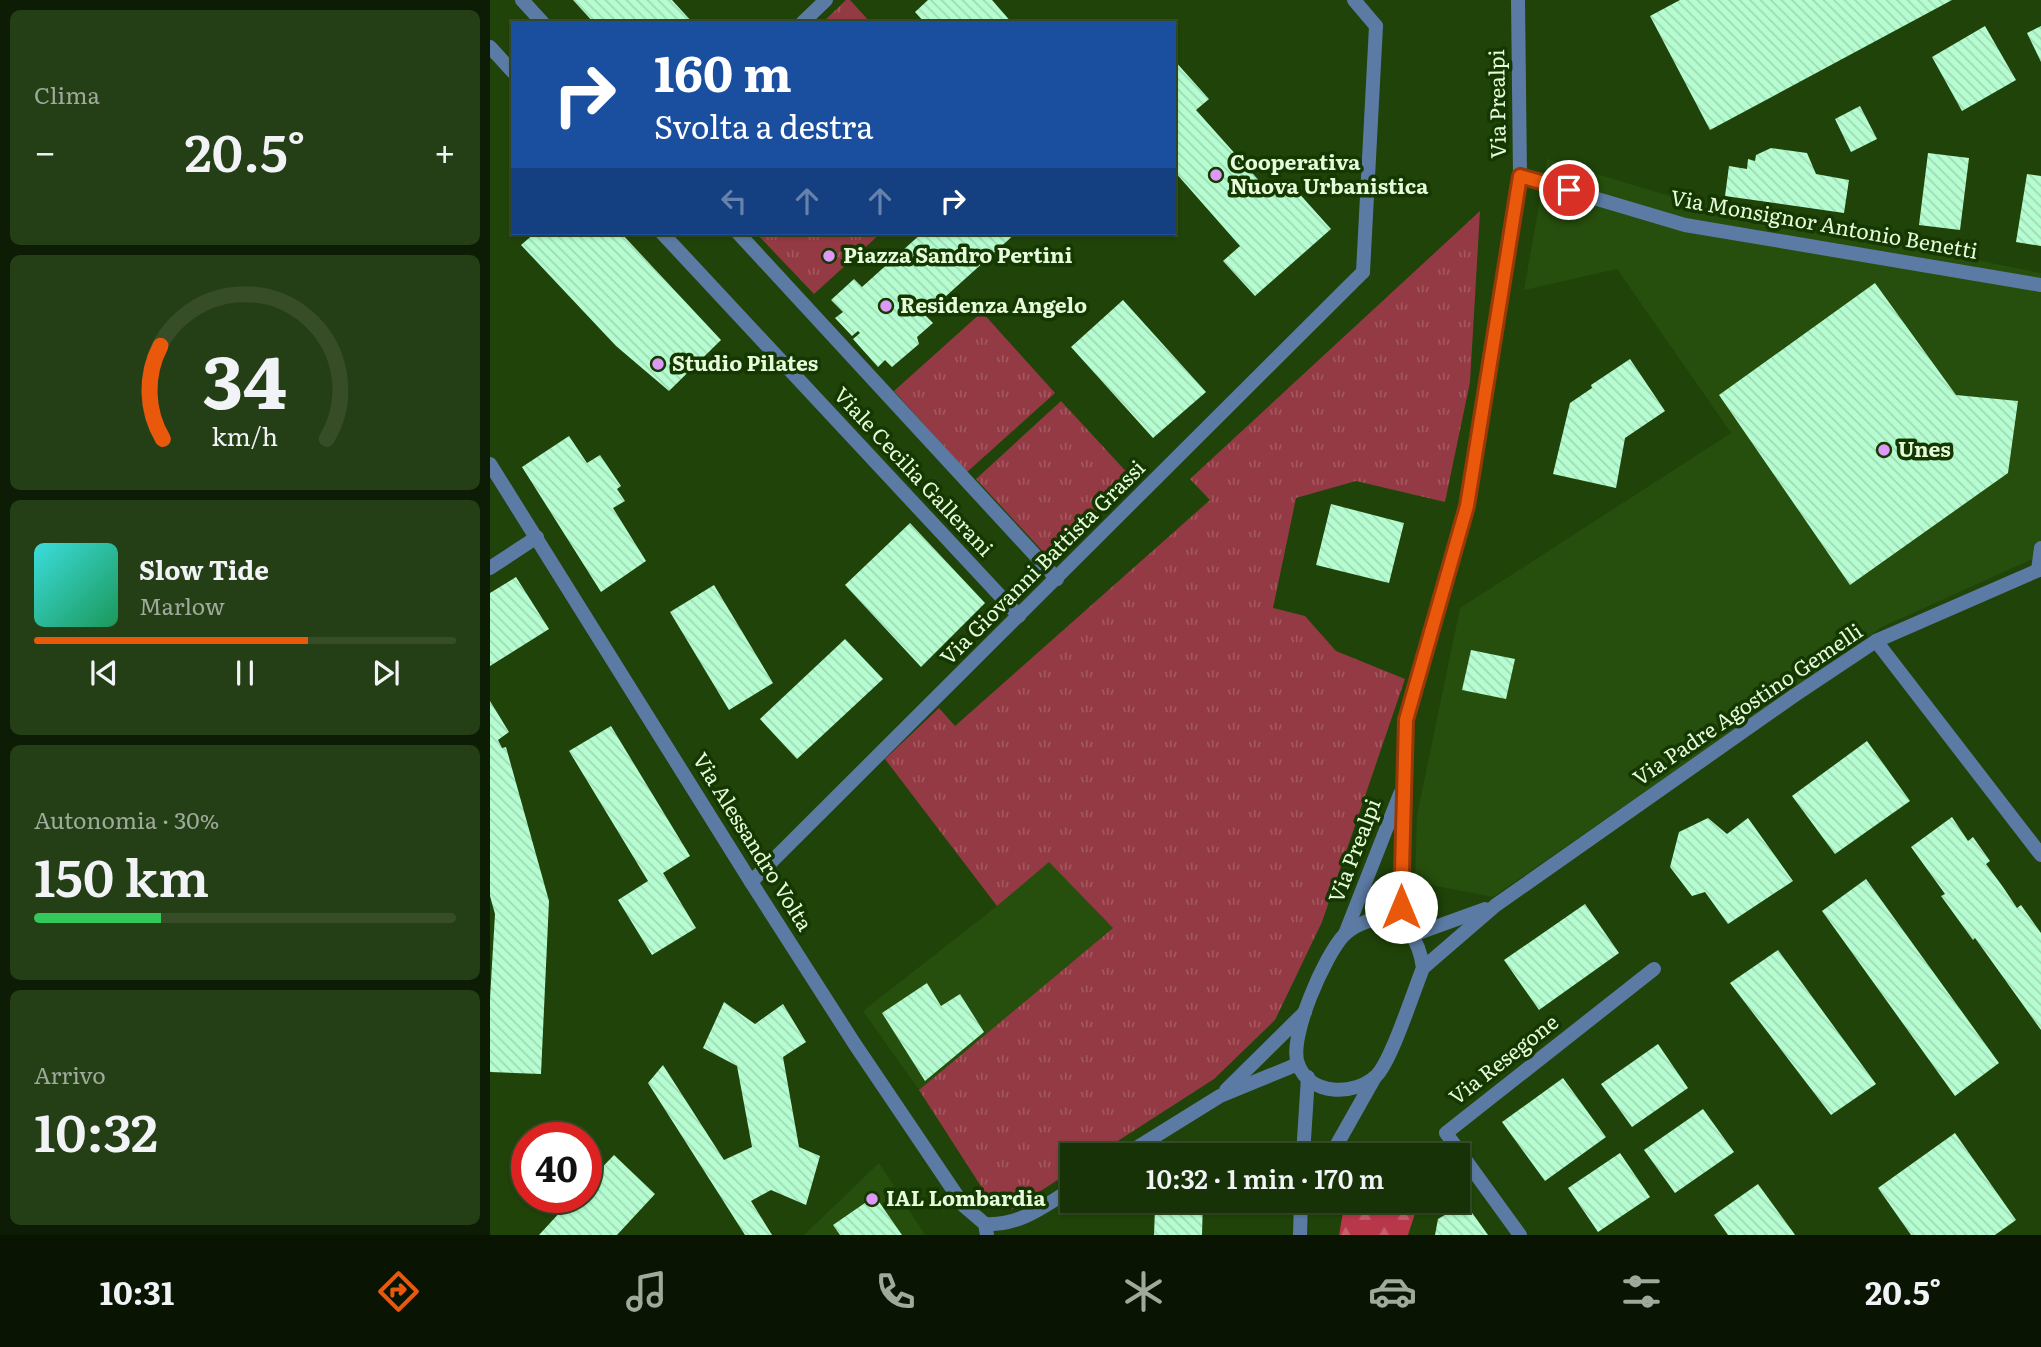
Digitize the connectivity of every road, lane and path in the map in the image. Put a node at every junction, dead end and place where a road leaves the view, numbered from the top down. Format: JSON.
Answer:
{"nodes":[{"id":1,"x":522,"y":0,"type":"edge"},
{"id":2,"x":826,"y":0,"type":"edge"},
{"id":3,"x":1353,"y":0,"type":"edge"},
{"id":4,"x":1518,"y":0,"type":"edge"},
{"id":5,"x":541,"y":21,"type":"edge"},
{"id":6,"x":804,"y":21,"type":"edge"},
{"id":7,"x":490,"y":47,"type":"edge"},
{"id":8,"x":511,"y":70,"type":"edge"},
{"id":9,"x":1520,"y":176,"type":"junction"},
{"id":10,"x":664,"y":235,"type":"edge"},
{"id":11,"x":740,"y":235,"type":"edge"},
{"id":12,"x":2041,"y":285,"type":"edge"},
{"id":13,"x":490,"y":464,"type":"edge"},
{"id":14,"x":537,"y":537,"type":"junction"},
{"id":15,"x":2041,"y":548,"type":"edge"},
{"id":16,"x":490,"y":568,"type":"edge"},
{"id":17,"x":2040,"y":570,"type":"edge"},
{"id":18,"x":1057,"y":579,"type":"junction"},
{"id":19,"x":1019,"y":616,"type":"junction"},
{"id":20,"x":1877,"y":641,"type":"junction"},
{"id":21,"x":1404,"y":783,"type":"junction"},
{"id":22,"x":2041,"y":855,"type":"edge"},
{"id":23,"x":751,"y":882,"type":"junction"},
{"id":24,"x":1496,"y":905,"type":"junction"},
{"id":25,"x":1408,"y":931,"type":"junction"},
{"id":26,"x":1345,"y":935,"type":"junction"},
{"id":27,"x":1423,"y":968,"type":"junction"},
{"id":28,"x":1654,"y":969,"type":"dead end"},
{"id":29,"x":1305,"y":1012,"type":"junction"},
{"id":30,"x":1298,"y":1064,"type":"junction"},
{"id":31,"x":1376,"y":1076,"type":"junction"},
{"id":32,"x":1308,"y":1077,"type":"junction"},
{"id":33,"x":1220,"y":1096,"type":"junction"},
{"id":34,"x":1144,"y":1143,"type":"edge"},
{"id":35,"x":1304,"y":1143,"type":"edge"},
{"id":36,"x":1338,"y":1143,"type":"edge"},
{"id":37,"x":1060,"y":1196,"type":"edge"},
{"id":38,"x":1301,"y":1213,"type":"edge"},
{"id":39,"x":986,"y":1229,"type":"edge"},
{"id":40,"x":1300,"y":1235,"type":"edge"},
{"id":41,"x":1520,"y":1235,"type":"edge"}],
"edges":[{"from":1,"to":5,"type":"street"},
{"from":2,"to":6,"type":"street"},
{"from":3,"to":18,"type":"street","name":"Via Giovanni Battista Grassi"},
{"from":4,"to":9,"type":"street","name":"Via Prealpi"},
{"from":7,"to":8,"type":"street"},
{"from":9,"to":12,"type":"street","name":"Via Monsignor Antonio Benetti"},
{"from":9,"to":21,"type":"street","name":"Via Prealpi"},
{"from":10,"to":19,"type":"street","name":"Viale Cecilia Gallerani"},
{"from":11,"to":18,"type":"street"},
{"from":13,"to":14,"type":"street","name":"Via Alessandro Volta"},
{"from":14,"to":16,"type":"street"},
{"from":14,"to":23,"type":"street","name":"Via Alessandro Volta"},
{"from":15,"to":17,"type":"street"},
{"from":17,"to":20,"type":"street","name":"Via Padre Agostino Gemelli"},
{"from":18,"to":19,"type":"street","name":"Via Giovanni Battista Grassi"},
{"from":19,"to":23,"type":"street","name":"Via Giovanni Battista Grassi"},
{"from":20,"to":22,"type":"street"},
{"from":20,"to":24,"type":"street","name":"Via Padre Agostino Gemelli"},
{"from":21,"to":25,"type":"street","name":"Via Prealpi"},
{"from":21,"to":26,"type":"street","name":"Via Prealpi"},
{"from":23,"to":39,"type":"street","name":"Via Alessandro Volta"},
{"from":24,"to":25,"type":"street","name":"Via Padre Agostino Gemelli"},
{"from":24,"to":27,"type":"street","name":"Via Padre Agostino Gemelli"},
{"from":25,"to":26,"type":"street"},
{"from":25,"to":27,"type":"street","name":"Via Prealpi"},
{"from":26,"to":29,"type":"street","name":"Via Prealpi"},
{"from":27,"to":31,"type":"street"},
{"from":28,"to":41,"type":"street","name":"Via Resegone"},
{"from":29,"to":30,"type":"street"},
{"from":29,"to":33,"type":"street"},
{"from":30,"to":32,"type":"street"},
{"from":30,"to":33,"type":"street"},
{"from":31,"to":32,"type":"street"},
{"from":31,"to":36,"type":"street"},
{"from":32,"to":35,"type":"street"},
{"from":33,"to":34,"type":"street"},
{"from":37,"to":39,"type":"street"},
{"from":38,"to":40,"type":"street"}]}
